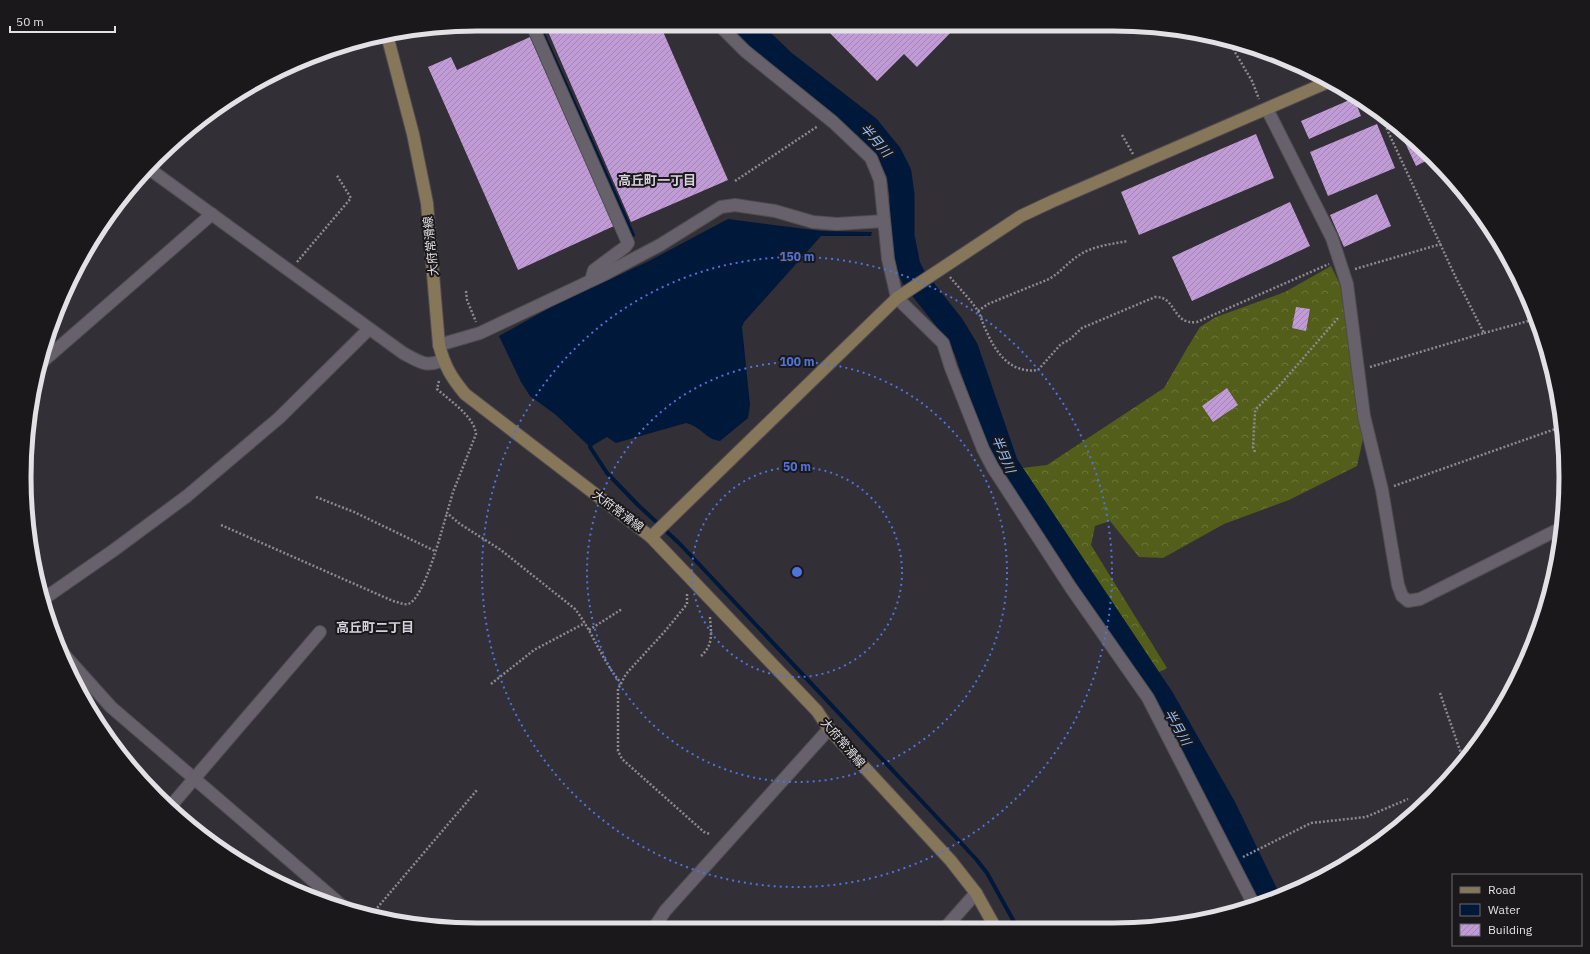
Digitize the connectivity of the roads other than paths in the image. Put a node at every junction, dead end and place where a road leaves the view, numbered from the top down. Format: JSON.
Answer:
{"nodes":[{"id":1,"x":535,"y":31,"type":"edge"},
{"id":2,"x":725,"y":31,"type":"edge"},
{"id":3,"x":388,"y":40,"type":"edge"},
{"id":4,"x":1323,"y":84,"type":"edge"},
{"id":5,"x":1266,"y":110,"type":"junction"},
{"id":6,"x":153,"y":172,"type":"edge"},
{"id":7,"x":212,"y":214,"type":"junction"},
{"id":8,"x":884,"y":221,"type":"junction"},
{"id":9,"x":591,"y":280,"type":"junction"},
{"id":10,"x":897,"y":298,"type":"junction"},
{"id":11,"x":369,"y":328,"type":"junction"},
{"id":12,"x":439,"y":346,"type":"junction"},
{"id":13,"x":47,"y":357,"type":"edge"},
{"id":14,"x":445,"y":365,"type":"junction"},
{"id":15,"x":1555,"y":531,"type":"edge"},
{"id":16,"x":651,"y":537,"type":"junction"},
{"id":17,"x":47,"y":596,"type":"edge"},
{"id":18,"x":320,"y":632,"type":"dead end"},
{"id":19,"x":72,"y":664,"type":"edge"},
{"id":20,"x":829,"y":729,"type":"junction"},
{"id":21,"x":195,"y":779,"type":"junction"},
{"id":22,"x":174,"y":803,"type":"edge"},
{"id":23,"x":976,"y":893,"type":"junction"},
{"id":24,"x":335,"y":899,"type":"edge"},
{"id":25,"x":1252,"y":900,"type":"edge"},
{"id":26,"x":657,"y":923,"type":"edge"},
{"id":27,"x":950,"y":923,"type":"edge"},
{"id":28,"x":993,"y":923,"type":"edge"}],
"edges":[{"from":1,"to":9,"type":"street"},
{"from":2,"to":8,"type":"street"},
{"from":3,"to":12,"type":"main road","name":"大府常滑線"},
{"from":4,"to":5,"type":"main road"},
{"from":5,"to":10,"type":"main road"},
{"from":5,"to":15,"type":"street"},
{"from":6,"to":7,"type":"street"},
{"from":7,"to":11,"type":"street"},
{"from":7,"to":13,"type":"street"},
{"from":8,"to":9,"type":"street"},
{"from":8,"to":10,"type":"street"},
{"from":9,"to":12,"type":"street"},
{"from":10,"to":16,"type":"main road"},
{"from":10,"to":25,"type":"street"},
{"from":11,"to":14,"type":"street"},
{"from":11,"to":17,"type":"street"},
{"from":12,"to":14,"type":"main road","name":"大府常滑線"},
{"from":14,"to":16,"type":"main road","name":"大府常滑線"},
{"from":16,"to":20,"type":"main road","name":"大府常滑線"},
{"from":18,"to":21,"type":"street"},
{"from":19,"to":21,"type":"street"},
{"from":20,"to":23,"type":"main road","name":"大府常滑線"},
{"from":20,"to":26,"type":"street"},
{"from":21,"to":22,"type":"street"},
{"from":21,"to":24,"type":"street"},
{"from":23,"to":27,"type":"street"},
{"from":23,"to":28,"type":"main road","name":"大府常滑線"}]}
